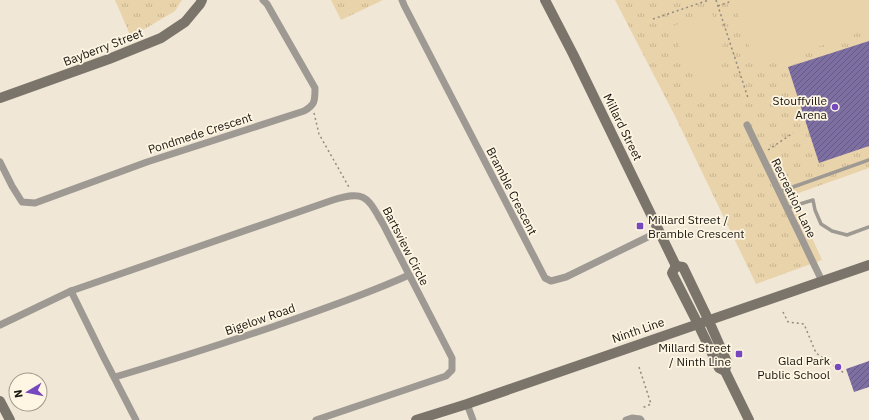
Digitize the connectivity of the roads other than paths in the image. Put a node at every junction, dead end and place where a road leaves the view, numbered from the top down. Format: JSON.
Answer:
{"nodes":[{"id":1,"x":202,"y":0,"type":"edge"},
{"id":2,"x":263,"y":0,"type":"edge"},
{"id":3,"x":402,"y":0,"type":"edge"},
{"id":4,"x":545,"y":0,"type":"edge"},
{"id":5,"x":0,"y":98,"type":"edge"},
{"id":6,"x":747,"y":125,"type":"dead end"},
{"id":7,"x":869,"y":160,"type":"edge"},
{"id":8,"x":0,"y":162,"type":"edge"},
{"id":9,"x":779,"y":192,"type":"junction"},
{"id":10,"x":787,"y":208,"type":"junction"},
{"id":11,"x":869,"y":228,"type":"edge"},
{"id":12,"x":660,"y":231,"type":"junction"},
{"id":13,"x":869,"y":265,"type":"edge"},
{"id":14,"x":676,"y":266,"type":"junction"},
{"id":15,"x":409,"y":275,"type":"junction"},
{"id":16,"x":822,"y":281,"type":"junction"},
{"id":17,"x":71,"y":291,"type":"junction"},
{"id":18,"x":708,"y":319,"type":"junction"},
{"id":19,"x":698,"y":324,"type":"junction"},
{"id":20,"x":0,"y":325,"type":"edge"},
{"id":21,"x":726,"y":370,"type":"junction"},
{"id":22,"x":115,"y":377,"type":"junction"},
{"id":23,"x":0,"y":401,"type":"edge"},
{"id":24,"x":467,"y":404,"type":"junction"},
{"id":25,"x":10,"y":420,"type":"edge"},
{"id":26,"x":136,"y":420,"type":"edge"},
{"id":27,"x":316,"y":420,"type":"edge"},
{"id":28,"x":416,"y":420,"type":"edge"},
{"id":29,"x":473,"y":420,"type":"edge"},
{"id":30,"x":626,"y":420,"type":"edge"},
{"id":31,"x":641,"y":420,"type":"edge"},
{"id":32,"x":749,"y":420,"type":"edge"}],
"edges":[{"from":1,"to":5,"type":"street","name":"Bayberry Street"},
{"from":2,"to":8,"type":"street","name":"Pondmede Crescent"},
{"from":3,"to":12,"type":"street","name":"Bramble Crescent"},
{"from":4,"to":12,"type":"street","name":"Millard Street"},
{"from":6,"to":9,"type":"street","name":"Recreation Lane"},
{"from":7,"to":9,"type":"lane"},
{"from":9,"to":10,"type":"street","name":"Recreation Lane"},
{"from":10,"to":11,"type":"lane"},
{"from":10,"to":16,"type":"street","name":"Recreation Lane"},
{"from":12,"to":14,"type":"street","name":"Millard Street"},
{"from":13,"to":16,"type":"street","name":"Ninth Line"},
{"from":14,"to":18,"type":"street","name":"Millard Street"},
{"from":14,"to":19,"type":"street","name":"Millard Street"},
{"from":15,"to":17,"type":"street","name":"Bartsview Circle"},
{"from":15,"to":22,"type":"street","name":"Bigelow Road"},
{"from":15,"to":27,"type":"street","name":"Bartsview Circle"},
{"from":16,"to":18,"type":"street","name":"Ninth Line"},
{"from":17,"to":20,"type":"street"},
{"from":17,"to":22,"type":"street"},
{"from":18,"to":19,"type":"street","name":"Ninth Line"},
{"from":18,"to":21,"type":"street","name":"Millard Street"},
{"from":19,"to":21,"type":"street","name":"Millard Street"},
{"from":19,"to":24,"type":"street","name":"Ninth Line"},
{"from":21,"to":32,"type":"street","name":"Millard Street"},
{"from":22,"to":26,"type":"street"},
{"from":23,"to":25,"type":"street"},
{"from":24,"to":28,"type":"street","name":"Ninth Line"},
{"from":24,"to":29,"type":"street"},
{"from":30,"to":31,"type":"street"}]}
